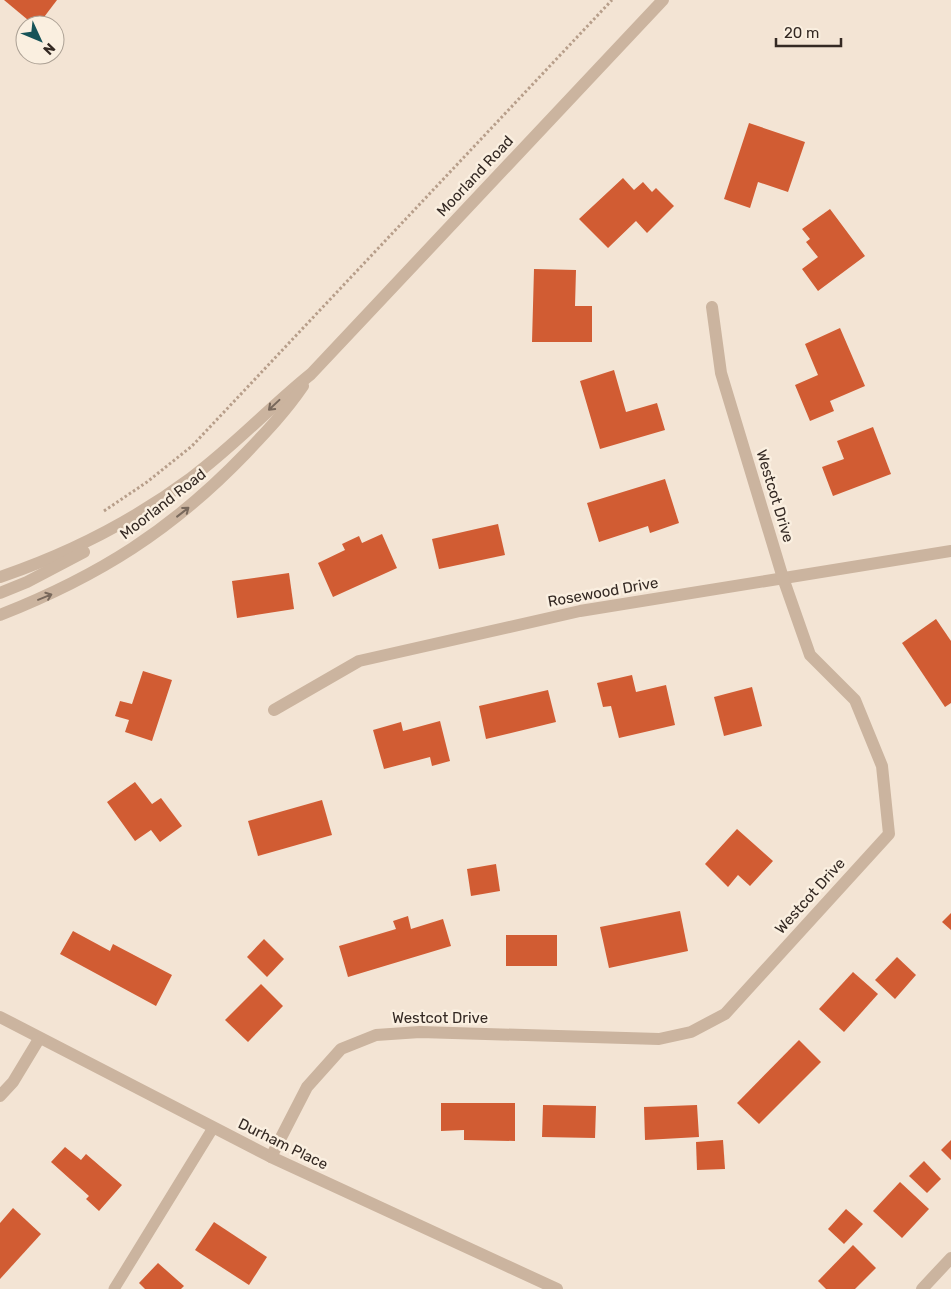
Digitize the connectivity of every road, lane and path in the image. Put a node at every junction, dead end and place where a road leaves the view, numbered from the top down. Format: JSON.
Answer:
{"nodes":[{"id":1,"x":612,"y":0,"type":"edge"},
{"id":2,"x":663,"y":0,"type":"edge"},
{"id":3,"x":712,"y":307,"type":"dead end"},
{"id":4,"x":311,"y":374,"type":"junction"},
{"id":5,"x":152,"y":505,"type":"junction"},
{"id":6,"x":100,"y":514,"type":"dead end"},
{"id":7,"x":951,"y":551,"type":"edge"},
{"id":8,"x":0,"y":577,"type":"edge"},
{"id":9,"x":783,"y":578,"type":"junction"},
{"id":10,"x":0,"y":593,"type":"edge"},
{"id":11,"x":0,"y":615,"type":"edge"},
{"id":12,"x":274,"y":710,"type":"dead end"},
{"id":13,"x":0,"y":1017,"type":"edge"},
{"id":14,"x":39,"y":1039,"type":"junction"},
{"id":15,"x":0,"y":1096,"type":"edge"},
{"id":16,"x":213,"y":1128,"type":"junction"},
{"id":17,"x":271,"y":1156,"type":"junction"},
{"id":18,"x":951,"y":1258,"type":"edge"},
{"id":19,"x":114,"y":1289,"type":"edge"},
{"id":20,"x":557,"y":1289,"type":"edge"},
{"id":21,"x":922,"y":1289,"type":"edge"}],
"edges":[{"from":1,"to":6,"type":"path"},
{"from":2,"to":4,"type":"street","name":"Moorland Road"},
{"from":3,"to":9,"type":"street","name":"Westcot Drive"},
{"from":4,"to":5,"type":"street","name":"Moorland Road","one_way":true},
{"from":11,"to":4,"type":"street","name":"Moorland Road","one_way":true},
{"from":5,"to":8,"type":"street","name":"Moorland Road"},
{"from":5,"to":10,"type":"street"},
{"from":7,"to":9,"type":"street","name":"Rosewood Drive"},
{"from":9,"to":12,"type":"street","name":"Rosewood Drive"},
{"from":9,"to":17,"type":"street","name":"Westcot Drive"},
{"from":13,"to":14,"type":"street","name":"Durham Place"},
{"from":14,"to":15,"type":"street"},
{"from":14,"to":16,"type":"street","name":"Durham Place"},
{"from":16,"to":17,"type":"street","name":"Durham Place"},
{"from":16,"to":19,"type":"lane"},
{"from":17,"to":20,"type":"street","name":"Durham Place"},
{"from":18,"to":21,"type":"street"}]}
